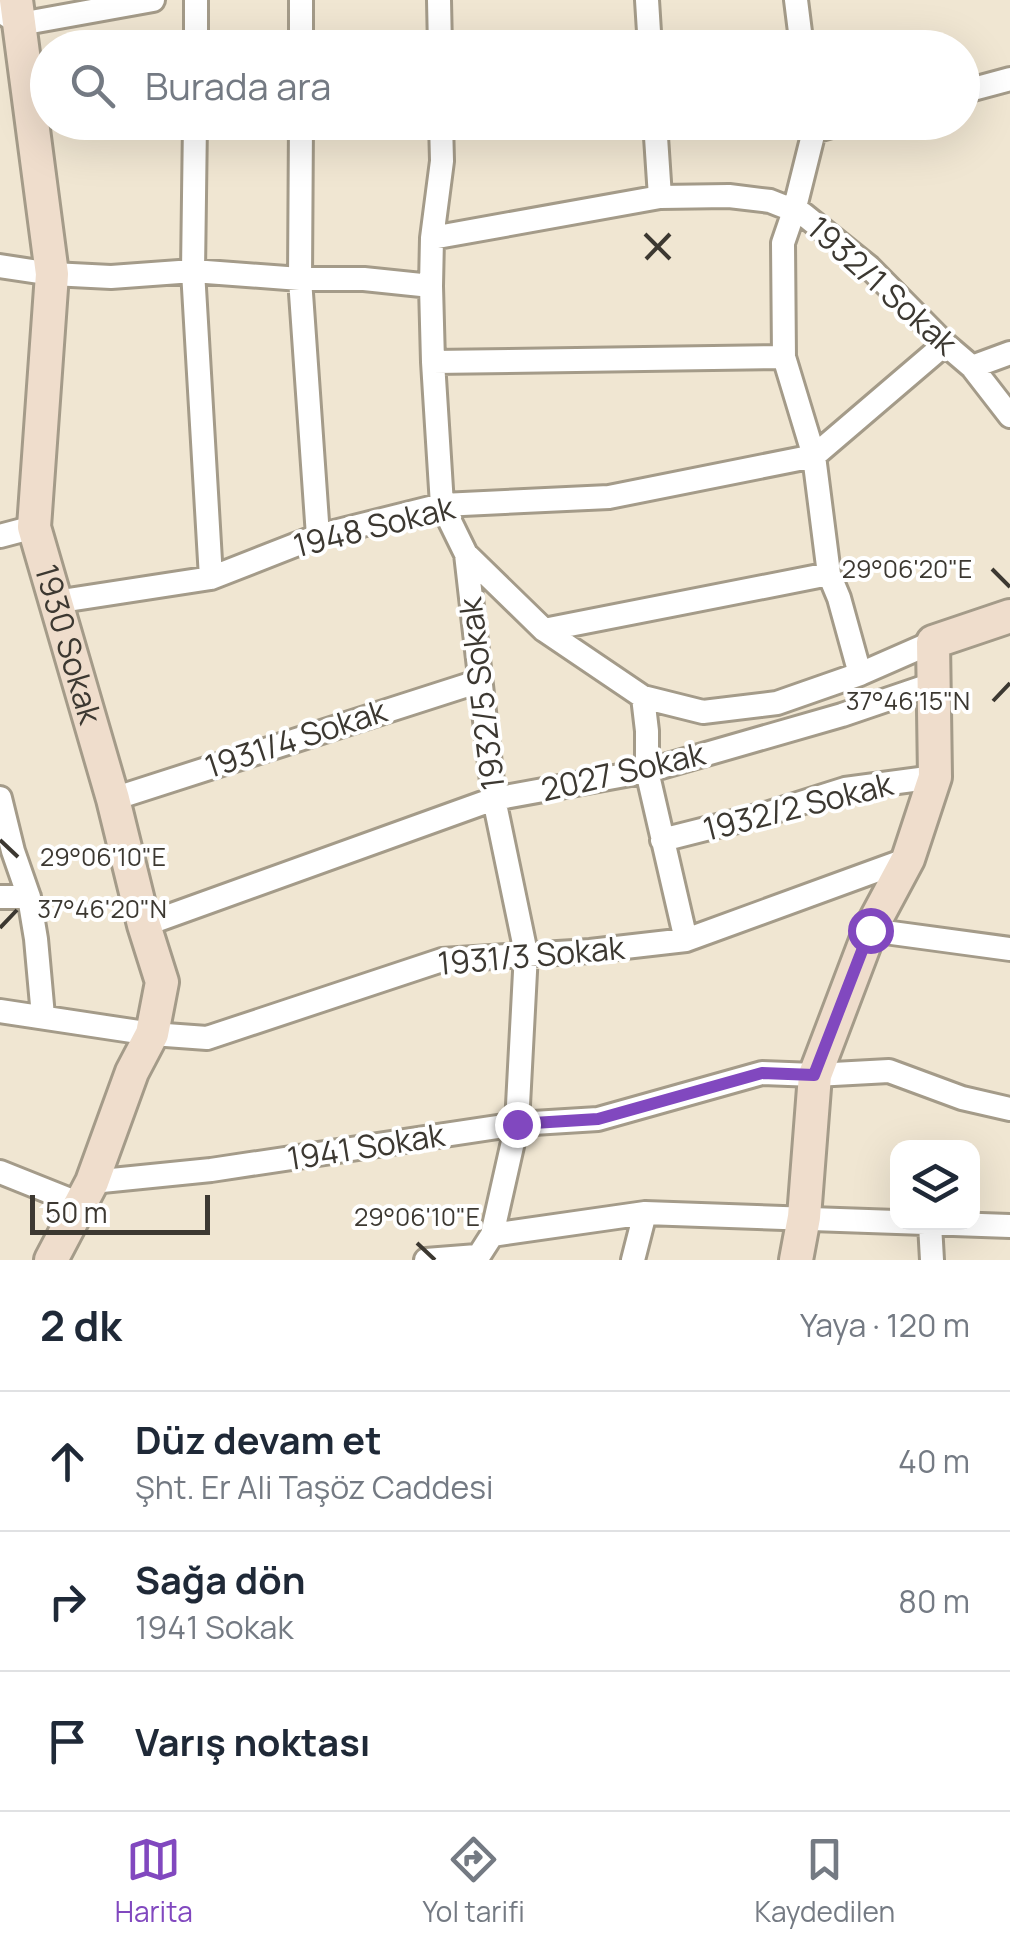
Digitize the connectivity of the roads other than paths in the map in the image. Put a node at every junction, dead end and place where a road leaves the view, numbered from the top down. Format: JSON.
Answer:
{"nodes":[{"id":1,"x":153,"y":0,"type":"edge"},
{"id":2,"x":196,"y":0,"type":"edge"},
{"id":3,"x":301,"y":0,"type":"edge"},
{"id":4,"x":439,"y":0,"type":"edge"},
{"id":5,"x":646,"y":0,"type":"edge"},
{"id":6,"x":796,"y":0,"type":"edge"},
{"id":7,"x":12,"y":12,"type":"edge"},
{"id":8,"x":196,"y":30,"type":"edge"},
{"id":9,"x":301,"y":30,"type":"edge"},
{"id":10,"x":440,"y":30,"type":"edge"},
{"id":11,"x":648,"y":30,"type":"edge"},
{"id":12,"x":800,"y":30,"type":"edge"},
{"id":13,"x":1010,"y":80,"type":"edge"},
{"id":14,"x":980,"y":88,"type":"edge"},
{"id":15,"x":30,"y":130,"type":"edge"},
{"id":16,"x":32,"y":140,"type":"edge"},
{"id":17,"x":195,"y":140,"type":"edge"},
{"id":18,"x":301,"y":140,"type":"edge"},
{"id":19,"x":441,"y":140,"type":"edge"},
{"id":20,"x":656,"y":140,"type":"edge"},
{"id":21,"x":810,"y":140,"type":"edge"},
{"id":22,"x":660,"y":197,"type":"junction"},
{"id":23,"x":794,"y":210,"type":"junction"},
{"id":24,"x":432,"y":238,"type":"junction"},
{"id":25,"x":0,"y":266,"type":"edge"},
{"id":26,"x":194,"y":271,"type":"junction"},
{"id":27,"x":52,"y":274,"type":"junction"},
{"id":28,"x":300,"y":279,"type":"junction"},
{"id":29,"x":432,"y":286,"type":"junction"},
{"id":30,"x":945,"y":344,"type":"junction"},
{"id":31,"x":1010,"y":353,"type":"edge"},
{"id":32,"x":784,"y":357,"type":"junction"},
{"id":33,"x":433,"y":362,"type":"junction"},
{"id":34,"x":972,"y":367,"type":"junction"},
{"id":35,"x":1010,"y":416,"type":"edge"},
{"id":36,"x":814,"y":456,"type":"junction"},
{"id":37,"x":442,"y":505,"type":"junction"},
{"id":38,"x":34,"y":528,"type":"junction"},
{"id":39,"x":0,"y":536,"type":"edge"},
{"id":40,"x":318,"y":536,"type":"junction"},
{"id":41,"x":466,"y":554,"type":"junction"},
{"id":42,"x":829,"y":574,"type":"junction"},
{"id":43,"x":211,"y":578,"type":"junction"},
{"id":44,"x":56,"y":602,"type":"junction"},
{"id":45,"x":1010,"y":616,"type":"edge"},
{"id":46,"x":544,"y":630,"type":"junction"},
{"id":47,"x":933,"y":642,"type":"junction"},
{"id":48,"x":860,"y":674,"type":"junction"},
{"id":49,"x":480,"y":681,"type":"junction"},
{"id":50,"x":933,"y":684,"type":"junction"},
{"id":51,"x":643,"y":697,"type":"junction"},
{"id":52,"x":647,"y":770,"type":"junction"},
{"id":53,"x":935,"y":776,"type":"junction"},
{"id":54,"x":0,"y":798,"type":"edge"},
{"id":55,"x":113,"y":799,"type":"junction"},
{"id":56,"x":494,"y":799,"type":"junction"},
{"id":57,"x":662,"y":840,"type":"junction"},
{"id":58,"x":908,"y":860,"type":"junction"},
{"id":59,"x":29,"y":896,"type":"junction"},
{"id":60,"x":0,"y":897,"type":"edge"},
{"id":61,"x":144,"y":925,"type":"junction"},
{"id":62,"x":870,"y":930,"type":"junction"},
{"id":63,"x":686,"y":940,"type":"junction"},
{"id":64,"x":1010,"y":949,"type":"edge"},
{"id":65,"x":526,"y":953,"type":"junction"},
{"id":66,"x":0,"y":1011,"type":"edge"},
{"id":67,"x":43,"y":1016,"type":"junction"},
{"id":68,"x":152,"y":1034,"type":"junction"},
{"id":69,"x":814,"y":1075,"type":"junction"},
{"id":70,"x":1010,"y":1109,"type":"edge"},
{"id":71,"x":517,"y":1124,"type":"junction"},
{"id":72,"x":0,"y":1172,"type":"edge"},
{"id":73,"x":86,"y":1193,"type":"junction"},
{"id":74,"x":645,"y":1213,"type":"junction"},
{"id":75,"x":804,"y":1217,"type":"junction"},
{"id":76,"x":890,"y":1222,"type":"edge"},
{"id":77,"x":980,"y":1225,"type":"edge"},
{"id":78,"x":1010,"y":1226,"type":"edge"},
{"id":79,"x":930,"y":1230,"type":"edge"},
{"id":80,"x":492,"y":1235,"type":"junction"},
{"id":81,"x":477,"y":1258,"type":"edge"},
{"id":82,"x":51,"y":1260,"type":"edge"},
{"id":83,"x":426,"y":1260,"type":"edge"},
{"id":84,"x":633,"y":1260,"type":"edge"},
{"id":85,"x":796,"y":1260,"type":"edge"},
{"id":86,"x":932,"y":1260,"type":"edge"}],
"edges":[{"from":1,"to":7,"type":"street"},
{"from":2,"to":8,"type":"street"},
{"from":3,"to":9,"type":"street"},
{"from":4,"to":10,"type":"street"},
{"from":5,"to":11,"type":"street"},
{"from":6,"to":12,"type":"street"},
{"from":7,"to":15,"type":"street","name":"1930 Sokak"},
{"from":13,"to":14,"type":"street"},
{"from":16,"to":27,"type":"street","name":"1930 Sokak"},
{"from":17,"to":26,"type":"street"},
{"from":18,"to":28,"type":"street"},
{"from":19,"to":24,"type":"street","name":"1932/5 Sokak"},
{"from":20,"to":22,"type":"street"},
{"from":21,"to":23,"type":"street"},
{"from":22,"to":23,"type":"street","name":"1932/1 Sokak"},
{"from":22,"to":24,"type":"street","name":"1932/1 Sokak"},
{"from":23,"to":30,"type":"street","name":"1932/1 Sokak"},
{"from":23,"to":32,"type":"street"},
{"from":24,"to":29,"type":"street","name":"1932/5 Sokak"},
{"from":25,"to":27,"type":"street"},
{"from":26,"to":27,"type":"street"},
{"from":26,"to":28,"type":"street"},
{"from":26,"to":43,"type":"street"},
{"from":27,"to":38,"type":"street","name":"1930 Sokak"},
{"from":28,"to":29,"type":"street"},
{"from":28,"to":40,"type":"street"},
{"from":29,"to":33,"type":"street","name":"1932/5 Sokak"},
{"from":30,"to":34,"type":"street","name":"1932/1 Sokak"},
{"from":30,"to":36,"type":"street"},
{"from":31,"to":34,"type":"street"},
{"from":32,"to":33,"type":"street"},
{"from":32,"to":36,"type":"street"},
{"from":33,"to":37,"type":"street","name":"1932/5 Sokak"},
{"from":34,"to":35,"type":"street","name":"1932/1 Sokak"},
{"from":36,"to":37,"type":"street","name":"1948 Sokak"},
{"from":36,"to":42,"type":"street"},
{"from":37,"to":40,"type":"street","name":"1948 Sokak"},
{"from":37,"to":41,"type":"street","name":"1932/5 Sokak"},
{"from":38,"to":39,"type":"street"},
{"from":38,"to":44,"type":"street","name":"1930 Sokak"},
{"from":40,"to":43,"type":"street","name":"1948 Sokak"},
{"from":41,"to":46,"type":"street"},
{"from":41,"to":49,"type":"street","name":"1932/5 Sokak"},
{"from":42,"to":46,"type":"street"},
{"from":42,"to":48,"type":"street"},
{"from":43,"to":44,"type":"street","name":"1948 Sokak"},
{"from":44,"to":55,"type":"street","name":"1930 Sokak"},
{"from":45,"to":47,"type":"street"},
{"from":46,"to":51,"type":"street"},
{"from":47,"to":48,"type":"street"},
{"from":47,"to":50,"type":"street"},
{"from":48,"to":51,"type":"street"},
{"from":49,"to":55,"type":"street","name":"1931/4 Sokak"},
{"from":49,"to":56,"type":"street","name":"1932/5 Sokak"},
{"from":50,"to":52,"type":"street","name":"2027 Sokak"},
{"from":50,"to":53,"type":"street"},
{"from":51,"to":52,"type":"street"},
{"from":52,"to":56,"type":"street","name":"2027 Sokak"},
{"from":52,"to":57,"type":"street"},
{"from":53,"to":57,"type":"street","name":"1932/2 Sokak"},
{"from":53,"to":58,"type":"street"},
{"from":54,"to":59,"type":"street"},
{"from":55,"to":61,"type":"street","name":"1930 Sokak"},
{"from":56,"to":61,"type":"street","name":"2027 Sokak"},
{"from":56,"to":65,"type":"street","name":"1932/5 Sokak"},
{"from":57,"to":63,"type":"street"},
{"from":58,"to":62,"type":"street"},
{"from":58,"to":63,"type":"street","name":"1931/3 Sokak"},
{"from":59,"to":60,"type":"street"},
{"from":59,"to":67,"type":"street"},
{"from":61,"to":68,"type":"street","name":"1930 Sokak"},
{"from":62,"to":64,"type":"street"},
{"from":62,"to":69,"type":"street"},
{"from":63,"to":65,"type":"street","name":"1931/3 Sokak"},
{"from":65,"to":68,"type":"street","name":"1931/3 Sokak"},
{"from":65,"to":71,"type":"street","name":"1932/5 Sokak"},
{"from":66,"to":67,"type":"street","name":"1931/3 Sokak"},
{"from":67,"to":68,"type":"street","name":"1931/3 Sokak"},
{"from":68,"to":73,"type":"street","name":"1930 Sokak"},
{"from":69,"to":70,"type":"street","name":"1941 Sokak"},
{"from":69,"to":71,"type":"street","name":"1941 Sokak"},
{"from":69,"to":75,"type":"street"},
{"from":71,"to":73,"type":"street","name":"1941 Sokak"},
{"from":71,"to":80,"type":"street","name":"1932/5 Sokak"},
{"from":72,"to":73,"type":"street"},
{"from":73,"to":82,"type":"street","name":"1930 Sokak"},
{"from":74,"to":75,"type":"street"},
{"from":74,"to":80,"type":"street"},
{"from":74,"to":84,"type":"street"},
{"from":75,"to":76,"type":"street"},
{"from":75,"to":85,"type":"street"},
{"from":77,"to":78,"type":"street"},
{"from":79,"to":86,"type":"street"},
{"from":80,"to":81,"type":"street","name":"1932/5 Sokak"},
{"from":81,"to":83,"type":"street"}]}
